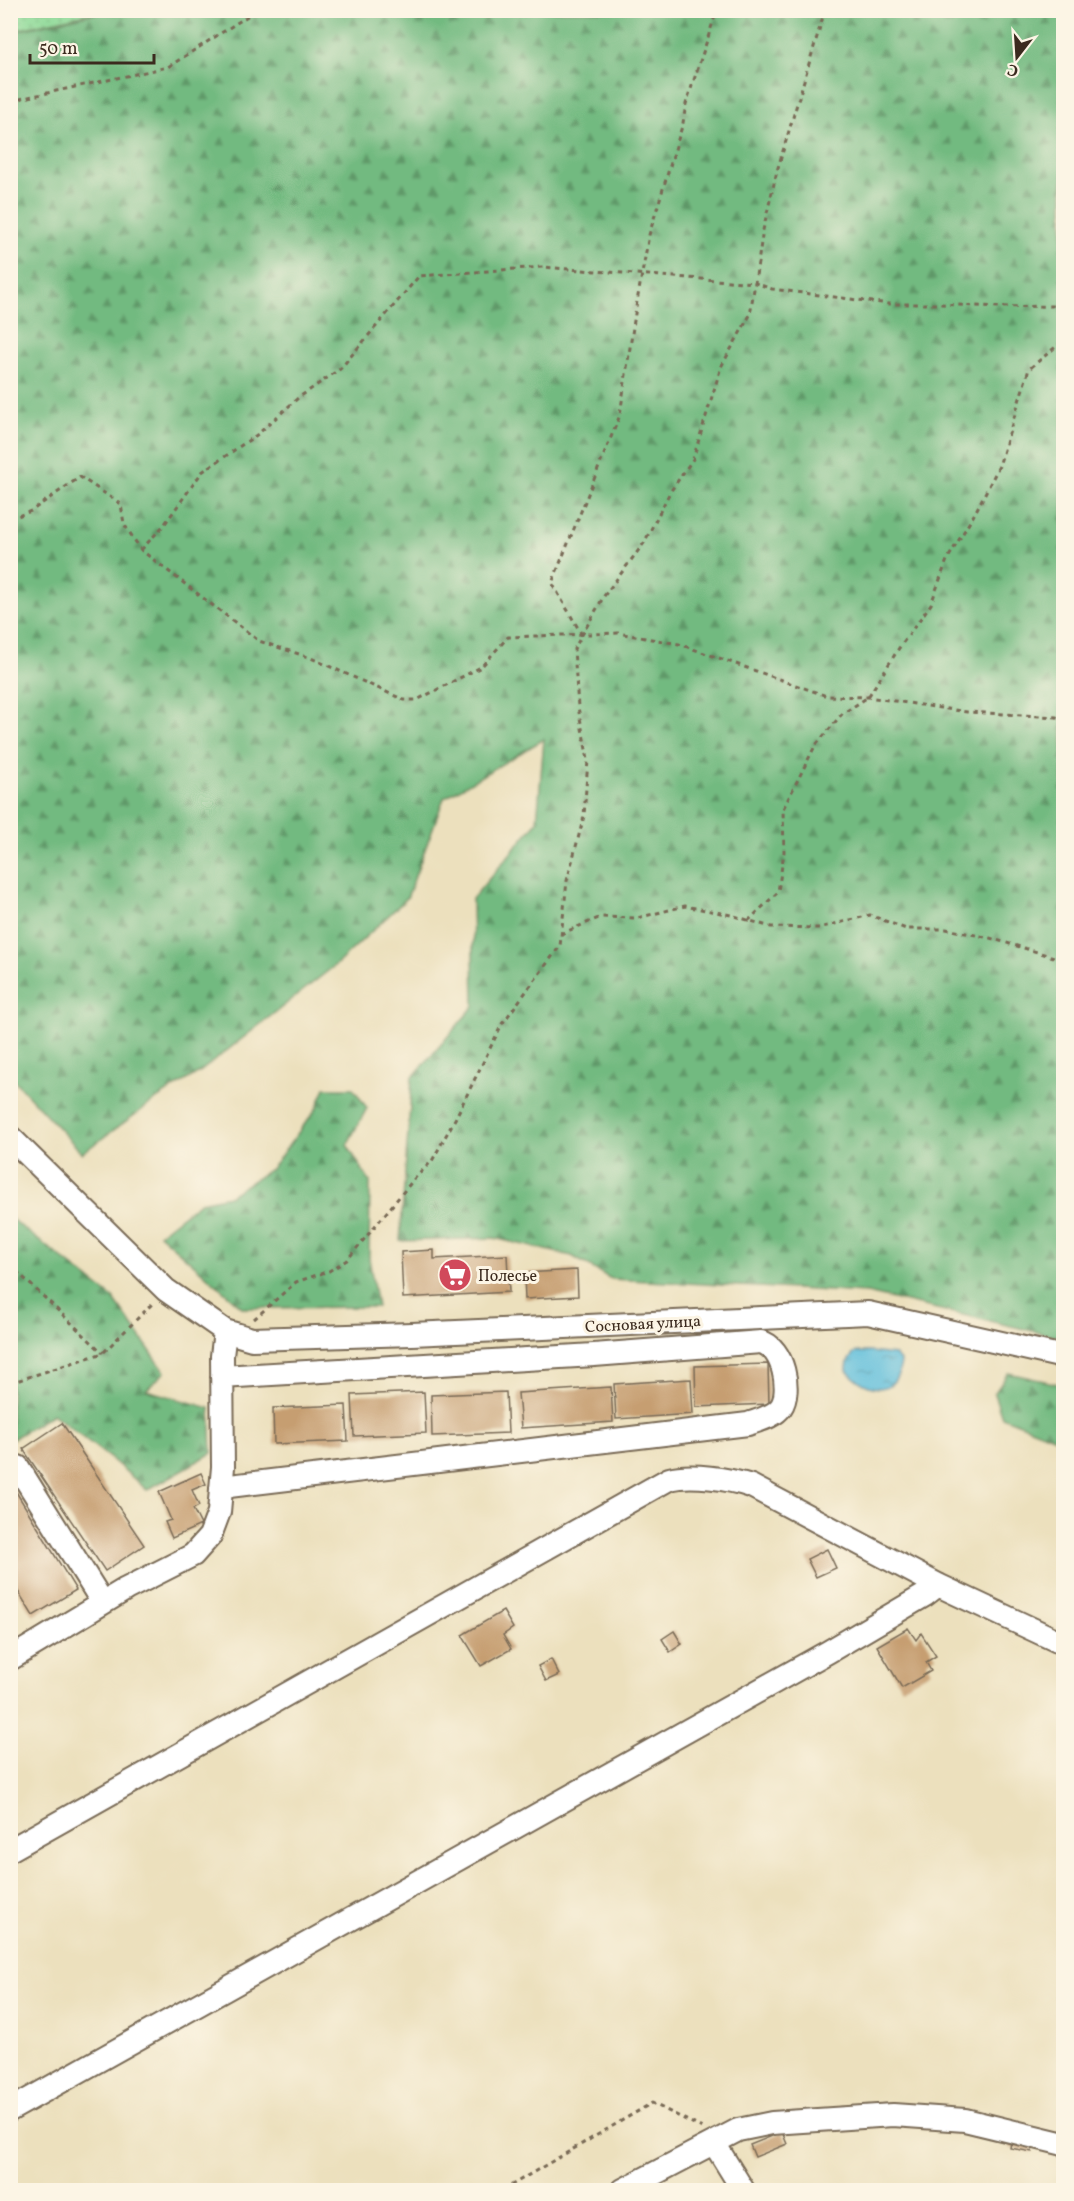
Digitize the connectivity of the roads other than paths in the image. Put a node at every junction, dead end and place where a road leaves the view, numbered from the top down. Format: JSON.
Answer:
{"nodes":[{"id":1,"x":10,"y":1137,"type":"edge"},
{"id":2,"x":227,"y":1331,"type":"junction"},
{"id":3,"x":1064,"y":1357,"type":"edge"},
{"id":4,"x":222,"y":1377,"type":"junction"},
{"id":5,"x":18,"y":1467,"type":"dead end"},
{"id":6,"x":221,"y":1487,"type":"junction"},
{"id":7,"x":938,"y":1584,"type":"junction"},
{"id":8,"x":103,"y":1603,"type":"junction"},
{"id":9,"x":1064,"y":1644,"type":"edge"},
{"id":10,"x":10,"y":1659,"type":"edge"},
{"id":11,"x":10,"y":1850,"type":"edge"},
{"id":12,"x":10,"y":2110,"type":"edge"},
{"id":13,"x":718,"y":2141,"type":"junction"},
{"id":14,"x":1064,"y":2144,"type":"edge"},
{"id":15,"x":623,"y":2190,"type":"edge"},
{"id":16,"x":742,"y":2190,"type":"edge"}],
"edges":[{"from":1,"to":2,"type":"street"},
{"from":2,"to":3,"type":"street","name":"Сосновая улица"},
{"from":2,"to":4,"type":"street"},
{"from":4,"to":6,"type":"street"},
{"from":4,"to":6,"type":"street"},
{"from":5,"to":8,"type":"street"},
{"from":6,"to":8,"type":"street"},
{"from":7,"to":9,"type":"street"},
{"from":7,"to":11,"type":"street"},
{"from":7,"to":12,"type":"street"},
{"from":8,"to":10,"type":"street"},
{"from":13,"to":14,"type":"street"},
{"from":13,"to":15,"type":"street"},
{"from":13,"to":16,"type":"street"}]}
